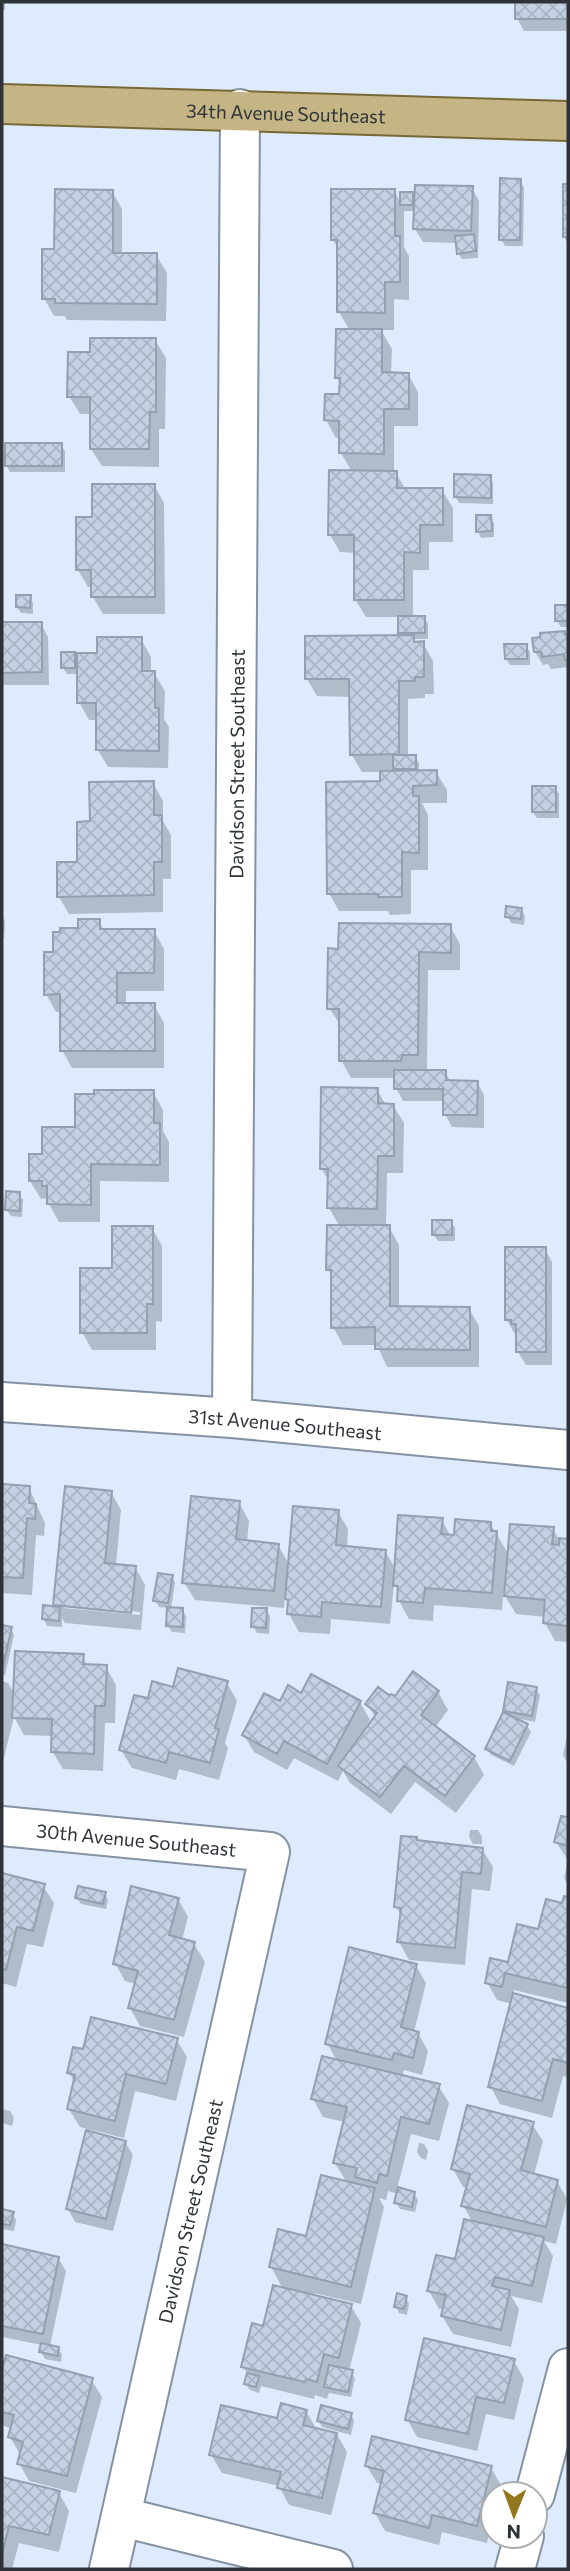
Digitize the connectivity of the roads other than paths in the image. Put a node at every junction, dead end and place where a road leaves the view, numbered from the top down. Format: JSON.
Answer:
{"nodes":[{"id":1,"x":2,"y":104,"type":"edge"},
{"id":2,"x":240,"y":109,"type":"junction"},
{"id":3,"x":568,"y":121,"type":"edge"},
{"id":4,"x":2,"y":1402,"type":"edge"},
{"id":5,"x":232,"y":1418,"type":"junction"},
{"id":6,"x":568,"y":1450,"type":"edge"},
{"id":7,"x":2,"y":1826,"type":"edge"},
{"id":8,"x":270,"y":1852,"type":"joint"},
{"id":9,"x":568,"y":2368,"type":"edge"},
{"id":10,"x":539,"y":2480,"type":"edge"},
{"id":11,"x":122,"y":2517,"type":"junction"},
{"id":12,"x":520,"y":2550,"type":"edge"},
{"id":13,"x":109,"y":2569,"type":"edge"},
{"id":14,"x":333,"y":2569,"type":"edge"},
{"id":15,"x":515,"y":2569,"type":"edge"}],
"edges":[{"from":1,"to":2,"type":"main road","name":"34th Avenue Southeast"},
{"from":2,"to":3,"type":"main road","name":"34th Avenue Southeast"},
{"from":2,"to":5,"type":"street","name":"Davidson Street Southeast"},
{"from":4,"to":5,"type":"street","name":"31st Avenue Southeast"},
{"from":5,"to":6,"type":"street","name":"31st Avenue Southeast"},
{"from":7,"to":8,"type":"street","name":"30th Avenue Southeast"},
{"from":8,"to":11,"type":"street","name":"Davidson Street Southeast"},
{"from":9,"to":10,"type":"street"},
{"from":11,"to":13,"type":"street","name":"Davidson Street Southeast"},
{"from":11,"to":14,"type":"street"},
{"from":12,"to":15,"type":"street"}]}
